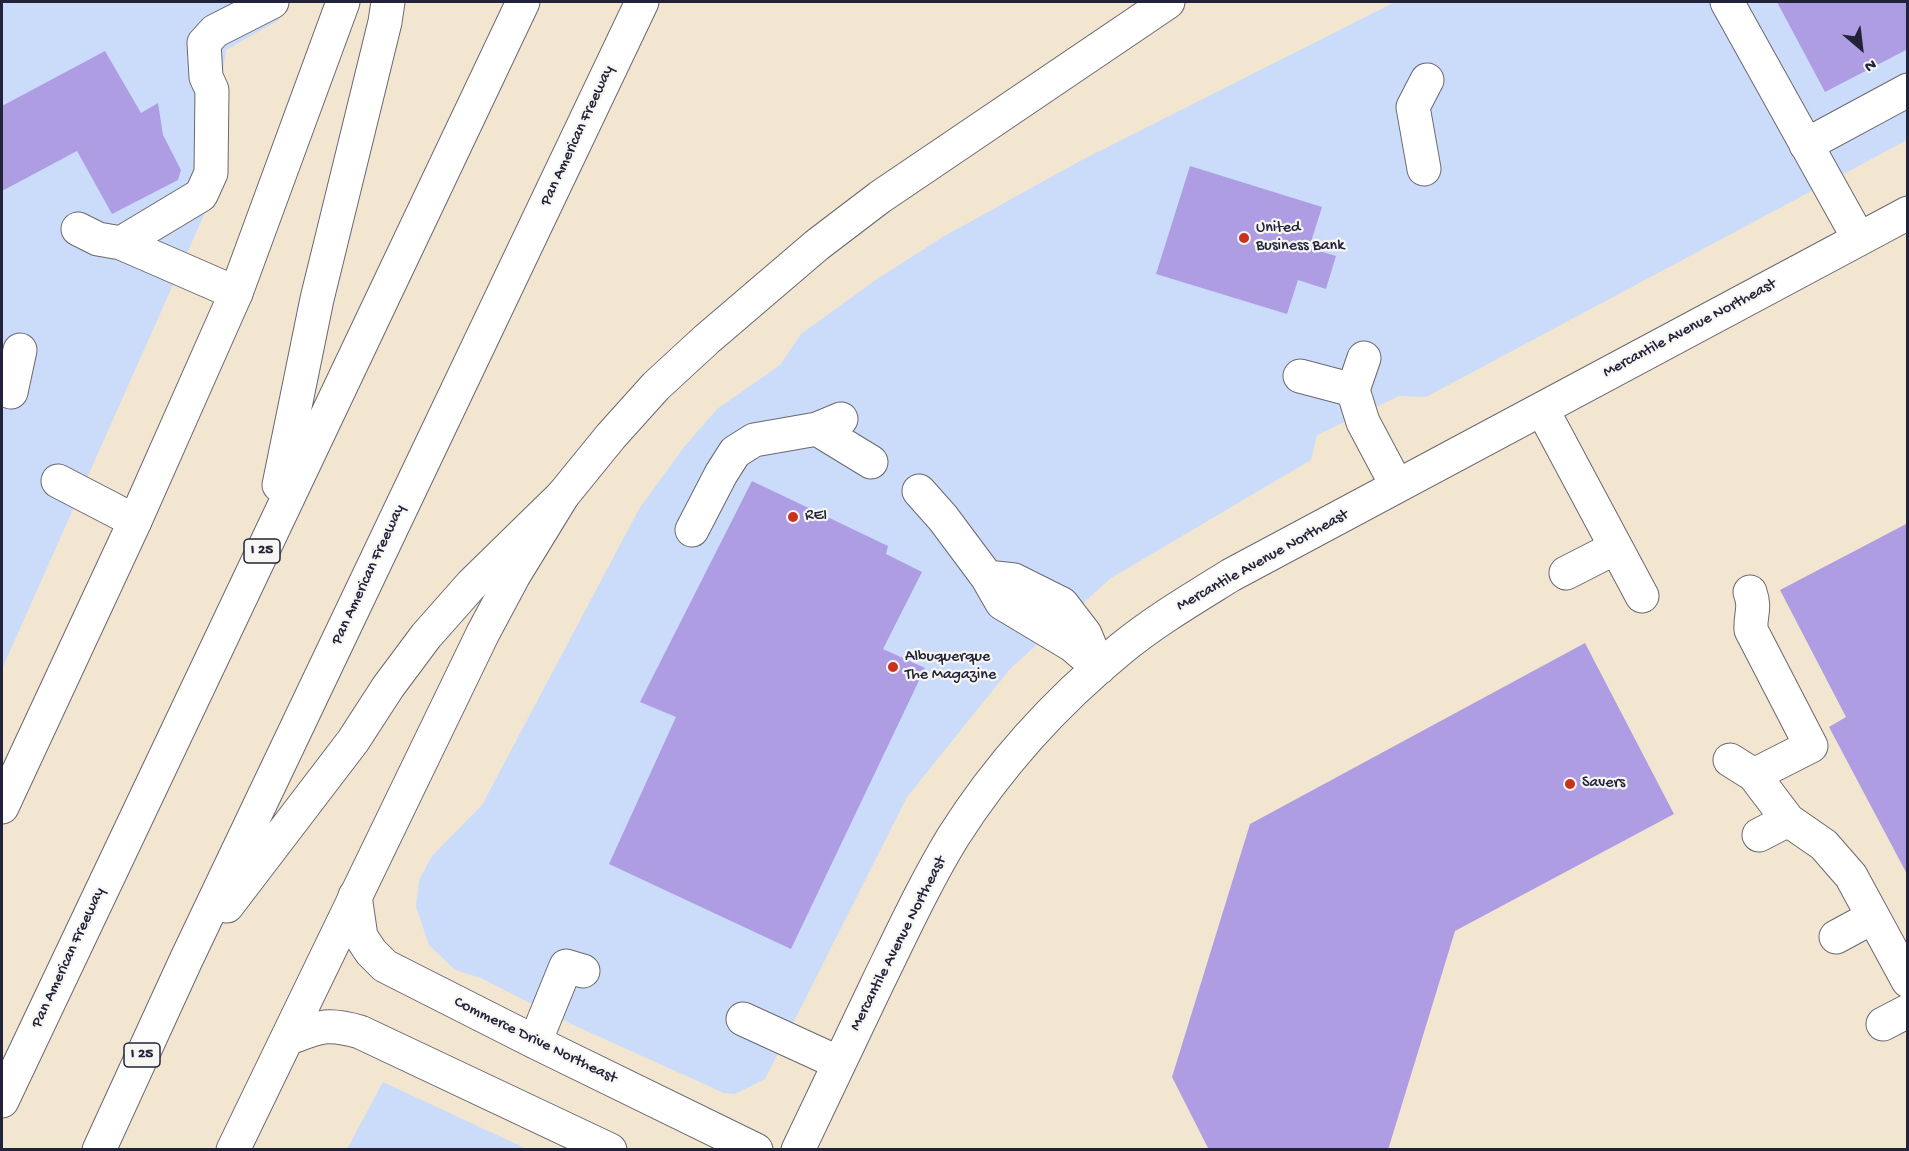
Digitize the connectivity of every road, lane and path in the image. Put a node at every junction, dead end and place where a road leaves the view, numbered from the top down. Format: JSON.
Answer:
{"nodes":[{"id":1,"x":272,"y":2,"type":"edge"},
{"id":2,"x":343,"y":2,"type":"edge"},
{"id":3,"x":388,"y":2,"type":"edge"},
{"id":4,"x":523,"y":2,"type":"edge"},
{"id":5,"x":642,"y":2,"type":"edge"},
{"id":6,"x":1168,"y":2,"type":"edge"},
{"id":7,"x":1727,"y":2,"type":"edge"},
{"id":8,"x":1427,"y":80,"type":"dead end"},
{"id":9,"x":1908,"y":90,"type":"edge"},
{"id":10,"x":1806,"y":145,"type":"junction"},
{"id":11,"x":1424,"y":169,"type":"dead end"},
{"id":12,"x":1908,"y":213,"type":"edge"},
{"id":13,"x":78,"y":229,"type":"dead end"},
{"id":14,"x":1858,"y":239,"type":"junction"},
{"id":15,"x":121,"y":243,"type":"junction"},
{"id":16,"x":236,"y":293,"type":"junction"},
{"id":17,"x":20,"y":350,"type":"dead end"},
{"id":18,"x":1364,"y":358,"type":"dead end"},
{"id":19,"x":1300,"y":376,"type":"dead end"},
{"id":20,"x":2,"y":389,"type":"edge"},
{"id":21,"x":1353,"y":390,"type":"junction"},
{"id":22,"x":1542,"y":409,"type":"junction"},
{"id":23,"x":871,"y":462,"type":"dead end"},
{"id":24,"x":58,"y":481,"type":"dead end"},
{"id":25,"x":1397,"y":486,"type":"junction"},
{"id":26,"x":919,"y":491,"type":"dead end"},
{"id":27,"x":563,"y":495,"type":"junction"},
{"id":28,"x":135,"y":521,"type":"junction"},
{"id":29,"x":692,"y":530,"type":"dead end"},
{"id":30,"x":268,"y":537,"type":"junction"},
{"id":31,"x":1615,"y":548,"type":"junction"},
{"id":32,"x":1566,"y":573,"type":"dead end"},
{"id":33,"x":1750,"y":592,"type":"dead end"},
{"id":34,"x":1642,"y":596,"type":"dead end"},
{"id":35,"x":1099,"y":668,"type":"junction"},
{"id":36,"x":2,"y":807,"type":"edge"},
{"id":37,"x":1788,"y":820,"type":"junction"},
{"id":38,"x":1759,"y":835,"type":"dead end"},
{"id":39,"x":355,"y":896,"type":"junction"},
{"id":40,"x":1874,"y":917,"type":"junction"},
{"id":41,"x":1836,"y":937,"type":"dead end"},
{"id":42,"x":186,"y":960,"type":"junction"},
{"id":43,"x":582,"y":971,"type":"dead end"},
{"id":44,"x":1908,"y":981,"type":"edge"},
{"id":45,"x":743,"y":1019,"type":"dead end"},
{"id":46,"x":287,"y":1039,"type":"junction"},
{"id":47,"x":535,"y":1042,"type":"junction"},
{"id":48,"x":839,"y":1063,"type":"junction"},
{"id":49,"x":2,"y":1101,"type":"edge"},
{"id":50,"x":99,"y":1149,"type":"edge"},
{"id":51,"x":233,"y":1149,"type":"edge"},
{"id":52,"x":610,"y":1149,"type":"edge"},
{"id":53,"x":756,"y":1149,"type":"edge"},
{"id":54,"x":798,"y":1149,"type":"edge"}],
"edges":[{"from":1,"to":15,"type":"main road"},
{"from":2,"to":16,"type":"main road"},
{"from":3,"to":30,"type":"main road"},
{"from":4,"to":30,"type":"main road","name":"Pan American Freeway","number":"I 25"},
{"from":5,"to":42,"type":"main road","name":"Pan American Freeway","number":"I 25"},
{"from":6,"to":27,"type":"main road"},
{"from":7,"to":10,"type":"main road"},
{"from":8,"to":11,"type":"main road"},
{"from":9,"to":10,"type":"main road"},
{"from":10,"to":14,"type":"main road"},
{"from":12,"to":14,"type":"main road","name":"Mercantile Avenue Northeast"},
{"from":13,"to":15,"type":"main road"},
{"from":14,"to":22,"type":"main road","name":"Mercantile Avenue Northeast"},
{"from":15,"to":16,"type":"main road"},
{"from":16,"to":28,"type":"main road"},
{"from":17,"to":20,"type":"main road"},
{"from":18,"to":21,"type":"main road"},
{"from":19,"to":21,"type":"main road"},
{"from":21,"to":25,"type":"main road"},
{"from":22,"to":25,"type":"main road","name":"Mercantile Avenue Northeast"},
{"from":22,"to":31,"type":"main road"},
{"from":23,"to":29,"type":"main road"},
{"from":24,"to":28,"type":"main road"},
{"from":25,"to":35,"type":"main road","name":"Mercantile Avenue Northeast"},
{"from":26,"to":35,"type":"main road"},
{"from":27,"to":39,"type":"main road"},
{"from":27,"to":42,"type":"main road"},
{"from":28,"to":36,"type":"main road"},
{"from":30,"to":49,"type":"main road","name":"Pan American Freeway","number":"I 25"},
{"from":31,"to":32,"type":"main road"},
{"from":31,"to":34,"type":"main road"},
{"from":33,"to":37,"type":"main road"},
{"from":35,"to":48,"type":"main road","name":"Mercantile Avenue Northeast"},
{"from":37,"to":38,"type":"main road"},
{"from":37,"to":40,"type":"main road"},
{"from":39,"to":46,"type":"main road"},
{"from":39,"to":47,"type":"main road","name":"Commerce Drive Northeast"},
{"from":40,"to":41,"type":"main road"},
{"from":40,"to":44,"type":"main road"},
{"from":42,"to":50,"type":"main road","name":"Pan American Freeway","number":"I 25"},
{"from":43,"to":47,"type":"main road"},
{"from":45,"to":48,"type":"main road"},
{"from":46,"to":51,"type":"main road"},
{"from":46,"to":52,"type":"main road"},
{"from":47,"to":53,"type":"main road","name":"Commerce Drive Northeast"},
{"from":48,"to":54,"type":"main road","name":"Mercantile Avenue Northeast"}]}
